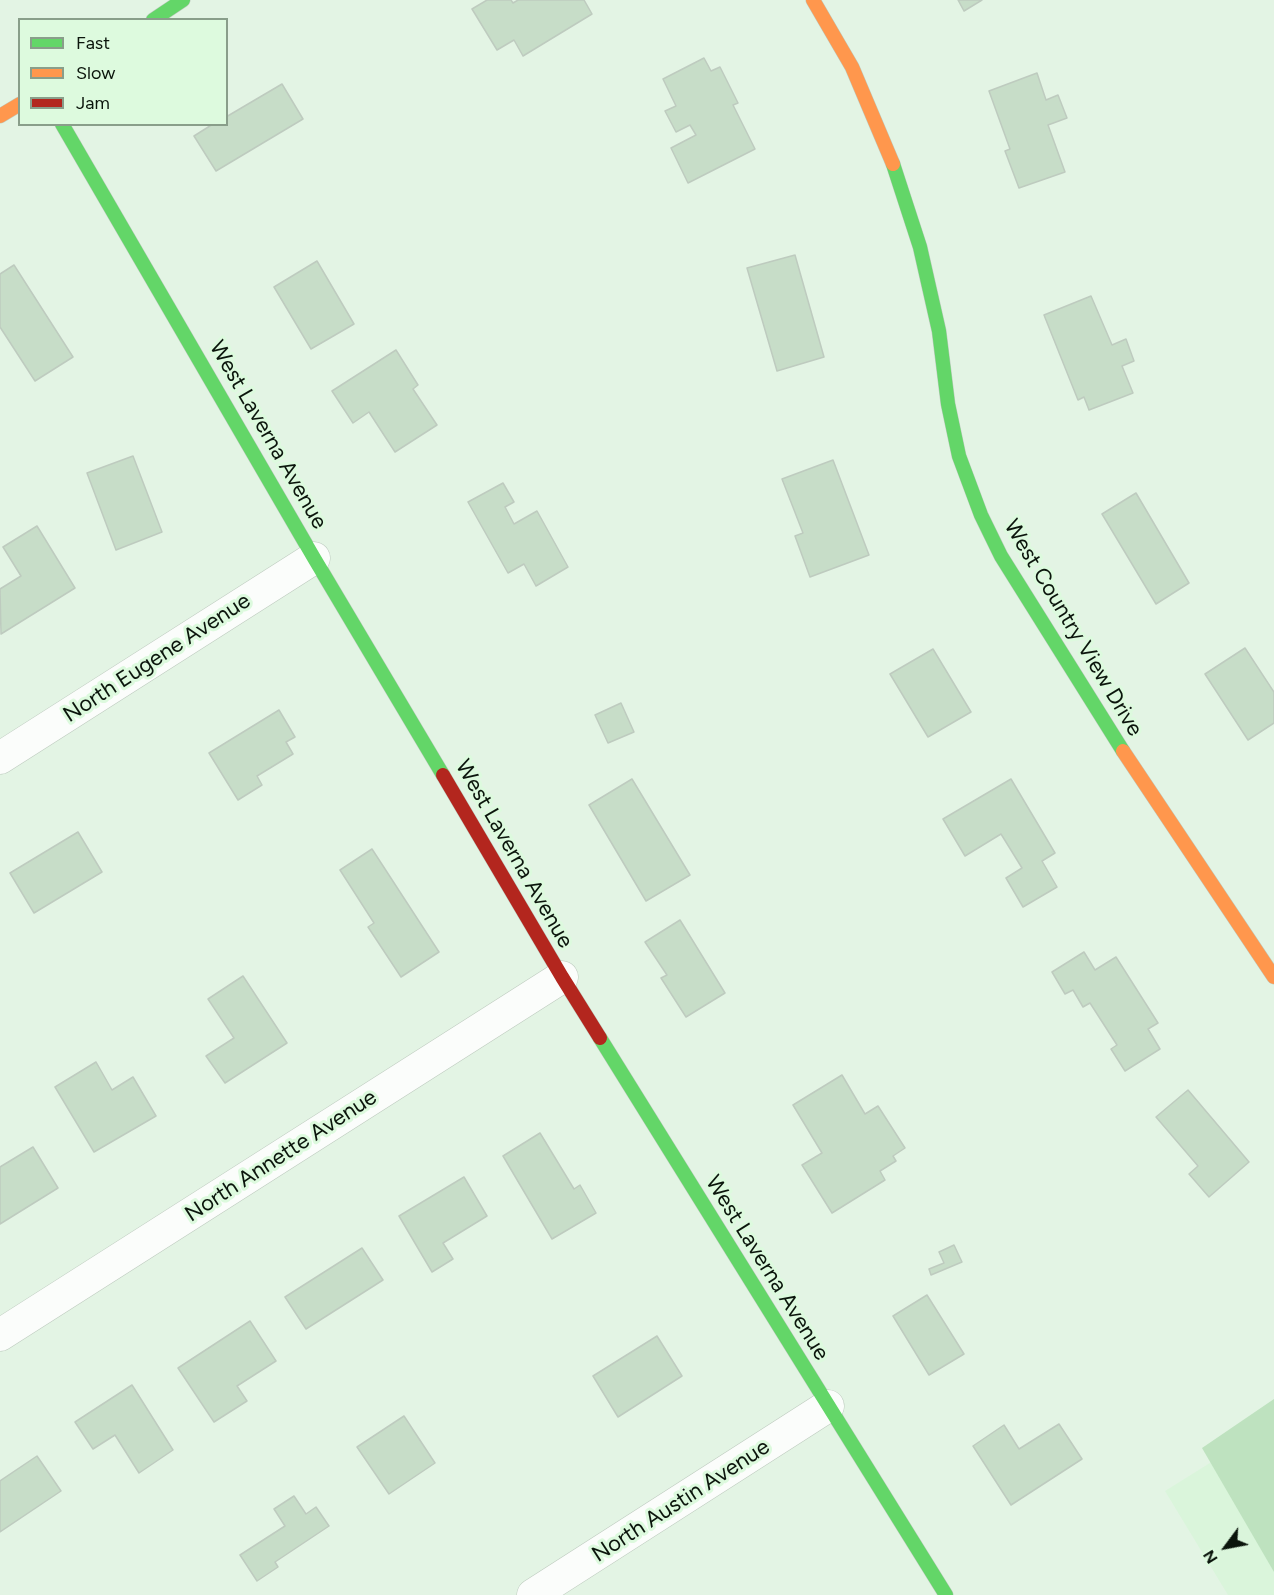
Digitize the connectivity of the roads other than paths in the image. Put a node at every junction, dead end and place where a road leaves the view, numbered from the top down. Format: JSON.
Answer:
{"nodes":[{"id":1,"x":183,"y":0,"type":"edge"},
{"id":2,"x":813,"y":0,"type":"edge"},
{"id":3,"x":156,"y":18,"type":"edge"},
{"id":4,"x":18,"y":105,"type":"edge"},
{"id":5,"x":0,"y":116,"type":"edge"},
{"id":6,"x":63,"y":126,"type":"edge"},
{"id":7,"x":315,"y":558,"type":"junction"},
{"id":8,"x":0,"y":758,"type":"edge"},
{"id":9,"x":561,"y":977,"type":"junction"},
{"id":10,"x":1274,"y":977,"type":"edge"},
{"id":11,"x":0,"y":1335,"type":"edge"},
{"id":12,"x":828,"y":1406,"type":"junction"},
{"id":13,"x":533,"y":1595,"type":"edge"},
{"id":14,"x":946,"y":1595,"type":"edge"}],
"edges":[{"from":1,"to":3,"type":"street"},
{"from":2,"to":10,"type":"street","name":"West Country View Drive"},
{"from":4,"to":5,"type":"street"},
{"from":6,"to":7,"type":"street","name":"West Laverna Avenue"},
{"from":7,"to":8,"type":"street","name":"North Eugene Avenue"},
{"from":7,"to":9,"type":"street","name":"West Laverna Avenue"},
{"from":9,"to":11,"type":"street","name":"North Annette Avenue"},
{"from":9,"to":12,"type":"street","name":"West Laverna Avenue"},
{"from":12,"to":13,"type":"street","name":"North Austin Avenue"},
{"from":12,"to":14,"type":"street","name":"West Laverna Avenue"}]}
